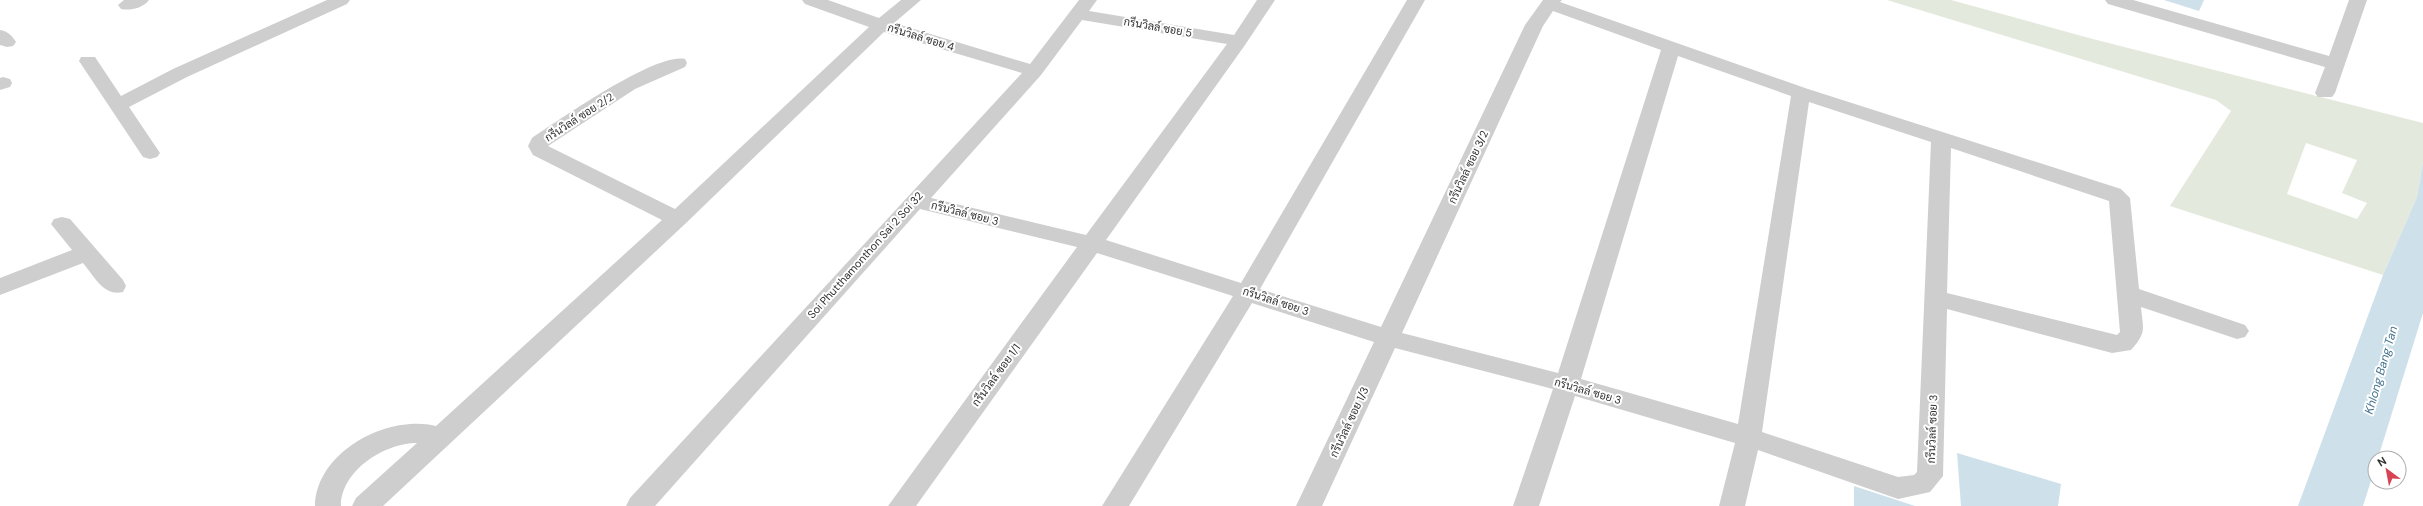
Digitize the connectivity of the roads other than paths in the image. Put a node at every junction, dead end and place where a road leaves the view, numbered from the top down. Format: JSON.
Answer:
{"nodes":[{"id":1,"x":341,"y":0,"type":"edge"},
{"id":2,"x":810,"y":0,"type":"edge"},
{"id":3,"x":912,"y":0,"type":"edge"},
{"id":4,"x":1266,"y":0,"type":"edge"},
{"id":5,"x":1416,"y":0,"type":"edge"},
{"id":6,"x":2114,"y":0,"type":"edge"},
{"id":7,"x":2358,"y":0,"type":"edge"},
{"id":8,"x":1551,"y":2,"type":"edge"},
{"id":9,"x":1083,"y":7,"type":"edge"},
{"id":10,"x":881,"y":25,"type":"junction"},
{"id":11,"x":1239,"y":41,"type":"junction"},
{"id":12,"x":1671,"y":48,"type":"junction"},
{"id":13,"x":88,"y":61,"type":"dead end"},
{"id":14,"x":678,"y":62,"type":"dead end"},
{"id":15,"x":2336,"y":64,"type":"junction"},
{"id":16,"x":1034,"y":71,"type":"junction"},
{"id":17,"x":1801,"y":93,"type":"junction"},
{"id":18,"x":2325,"y":93,"type":"dead end"},
{"id":19,"x":118,"y":105,"type":"junction"},
{"id":20,"x":1941,"y":137,"type":"junction"},
{"id":21,"x":150,"y":153,"type":"dead end"},
{"id":22,"x":914,"y":201,"type":"junction"},
{"id":23,"x":677,"y":219,"type":"junction"},
{"id":24,"x":62,"y":224,"type":"dead end"},
{"id":25,"x":1090,"y":244,"type":"junction"},
{"id":26,"x":87,"y":253,"type":"junction"},
{"id":27,"x":115,"y":286,"type":"dead end"},
{"id":28,"x":0,"y":287,"type":"edge"},
{"id":29,"x":1247,"y":292,"type":"junction"},
{"id":30,"x":2128,"y":294,"type":"junction"},
{"id":31,"x":1936,"y":298,"type":"junction"},
{"id":32,"x":2237,"y":331,"type":"dead end"},
{"id":33,"x":1389,"y":338,"type":"junction"},
{"id":34,"x":1567,"y":384,"type":"junction"},
{"id":35,"x":440,"y":437,"type":"junction"},
{"id":36,"x":1749,"y":437,"type":"junction"},
{"id":37,"x":328,"y":506,"type":"edge"},
{"id":38,"x":365,"y":506,"type":"edge"},
{"id":39,"x":638,"y":506,"type":"edge"},
{"id":40,"x":901,"y":506,"type":"edge"},
{"id":41,"x":1115,"y":506,"type":"edge"},
{"id":42,"x":1309,"y":506,"type":"edge"},
{"id":43,"x":1526,"y":506,"type":"edge"},
{"id":44,"x":1732,"y":506,"type":"edge"}],
"edges":[{"from":1,"to":19,"type":"street"},
{"from":2,"to":10,"type":"street","name":"กรีนวิลล์ ซอย 4"},
{"from":3,"to":10,"type":"street"},
{"from":4,"to":11,"type":"street","name":"กรีนวิลล์ ซอย 1/1"},
{"from":5,"to":29,"type":"street"},
{"from":6,"to":15,"type":"street"},
{"from":7,"to":15,"type":"street"},
{"from":8,"to":12,"type":"street"},
{"from":8,"to":33,"type":"street","name":"กรีนวิลล์ ซอย 3/2"},
{"from":9,"to":11,"type":"street","name":"กรีนวิลล์ ซอย 5"},
{"from":9,"to":16,"type":"street","name":"Soi Phutthamonthon Sai 2 Soi 32"},
{"from":10,"to":16,"type":"street","name":"กรีนวิลล์ ซอย 4"},
{"from":10,"to":23,"type":"street"},
{"from":11,"to":25,"type":"street","name":"กรีนวิลล์ ซอย 1/1"},
{"from":12,"to":17,"type":"street"},
{"from":12,"to":34,"type":"street"},
{"from":13,"to":19,"type":"street"},
{"from":14,"to":23,"type":"street","name":"กรีนวิลล์ ซอย 2/2"},
{"from":15,"to":18,"type":"street"},
{"from":16,"to":22,"type":"street","name":"Soi Phutthamonthon Sai 2 Soi 32"},
{"from":17,"to":20,"type":"street"},
{"from":17,"to":36,"type":"street"},
{"from":19,"to":21,"type":"street"},
{"from":20,"to":30,"type":"street"},
{"from":20,"to":31,"type":"street","name":"กรีนวิลล์ ซอย 3"},
{"from":22,"to":25,"type":"street","name":"กรีนวิลล์ ซอย 3"},
{"from":22,"to":39,"type":"street","name":"Soi Phutthamonthon Sai 2 Soi 32"},
{"from":23,"to":35,"type":"street"},
{"from":24,"to":26,"type":"street"},
{"from":25,"to":29,"type":"street","name":"กรีนวิลล์ ซอย 3"},
{"from":25,"to":40,"type":"street","name":"กรีนวิลล์ ซอย 1/1"},
{"from":26,"to":27,"type":"street"},
{"from":26,"to":28,"type":"street"},
{"from":29,"to":33,"type":"street","name":"กรีนวิลล์ ซอย 3"},
{"from":29,"to":41,"type":"street"},
{"from":30,"to":31,"type":"street"},
{"from":30,"to":32,"type":"street"},
{"from":31,"to":36,"type":"street","name":"กรีนวิลล์ ซอย 3"},
{"from":33,"to":34,"type":"street","name":"กรีนวิลล์ ซอย 3"},
{"from":33,"to":42,"type":"street","name":"กรีนวิลล์ ซอย 1/3"},
{"from":34,"to":36,"type":"street","name":"กรีนวิลล์ ซอย 3"},
{"from":34,"to":43,"type":"street"},
{"from":35,"to":37,"type":"street"},
{"from":35,"to":38,"type":"street"},
{"from":36,"to":44,"type":"street"}]}
